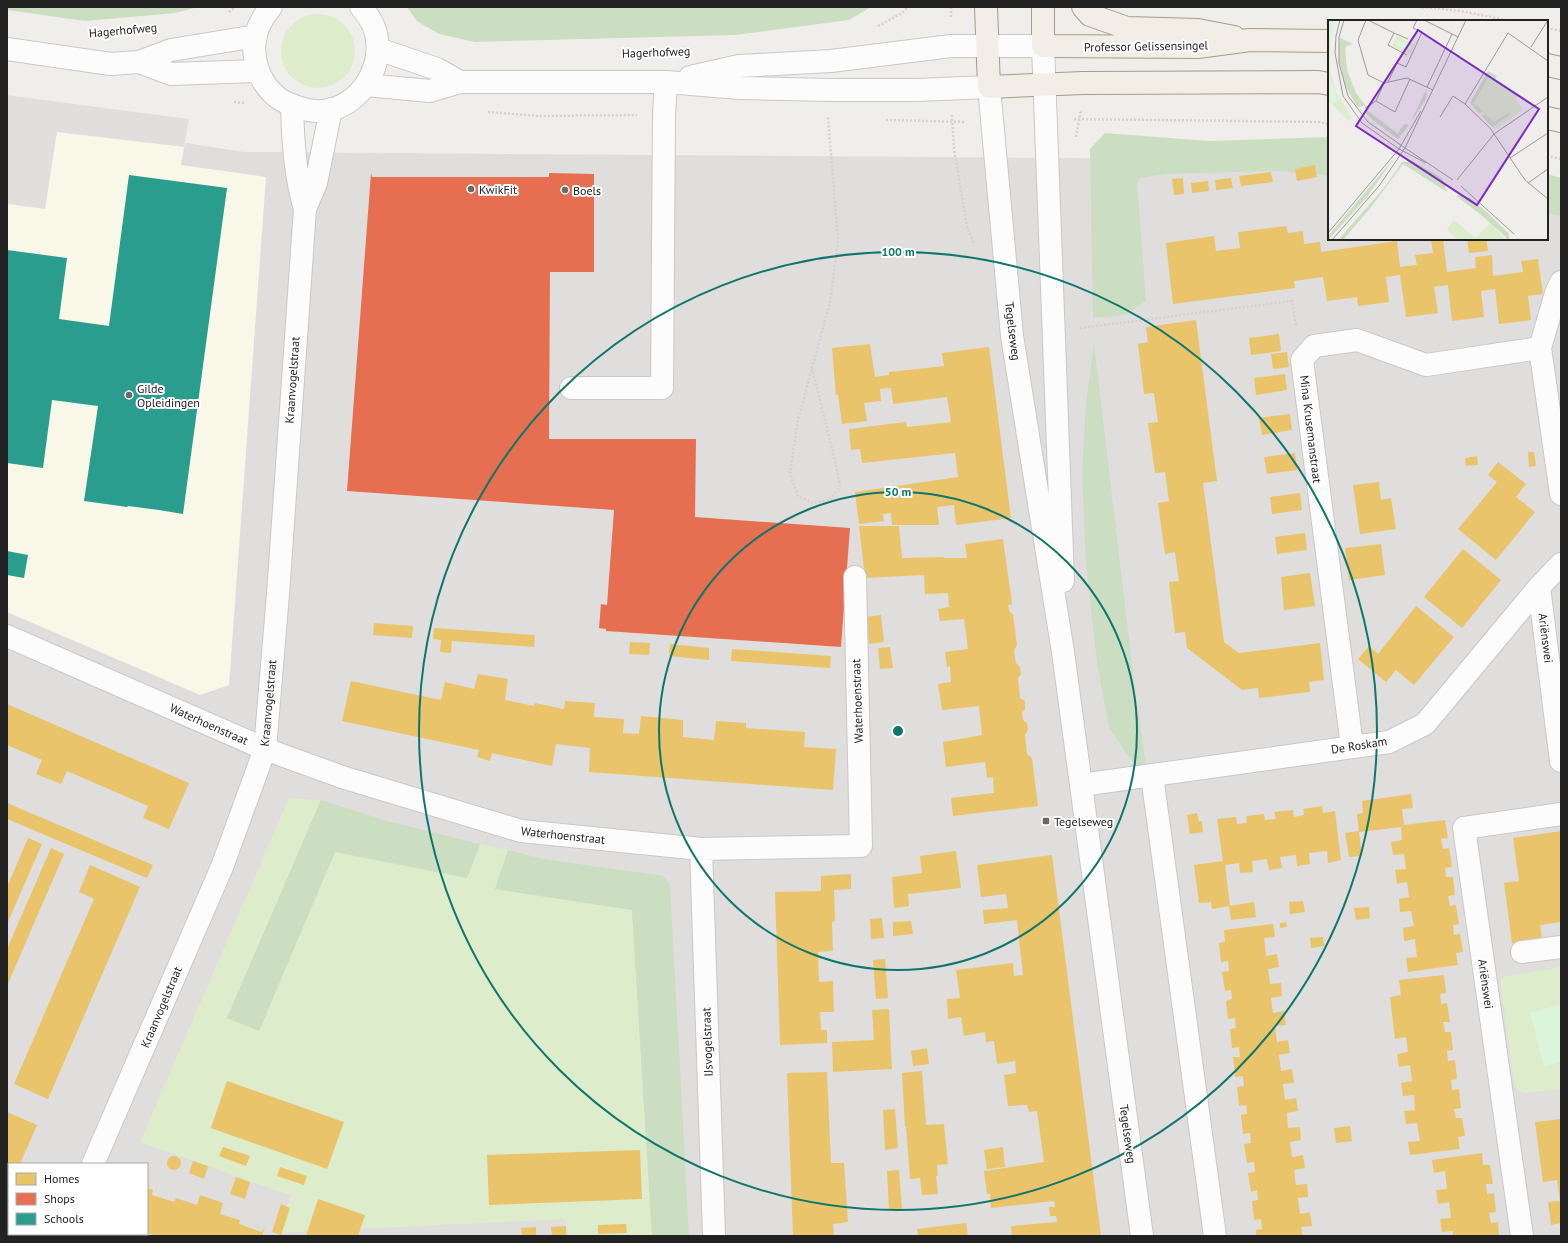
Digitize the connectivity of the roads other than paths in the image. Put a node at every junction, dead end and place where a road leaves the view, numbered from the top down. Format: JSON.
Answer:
{"nodes":[{"id":1,"x":271,"y":7,"type":"edge"},
{"id":2,"x":361,"y":7,"type":"edge"},
{"id":3,"x":986,"y":7,"type":"edge"},
{"id":4,"x":1043,"y":7,"type":"edge"},
{"id":5,"x":1083,"y":7,"type":"edge"},
{"id":6,"x":256,"y":36,"type":"junction"},
{"id":7,"x":1250,"y":40,"type":"junction"},
{"id":8,"x":1328,"y":41,"type":"edge"},
{"id":9,"x":987,"y":46,"type":"junction"},
{"id":10,"x":1043,"y":46,"type":"junction"},
{"id":11,"x":7,"y":49,"type":"edge"},
{"id":12,"x":378,"y":49,"type":"junction"},
{"id":13,"x":139,"y":62,"type":"junction"},
{"id":14,"x":1548,"y":65,"type":"edge"},
{"id":15,"x":1561,"y":68,"type":"edge"},
{"id":16,"x":258,"y":71,"type":"junction"},
{"id":17,"x":460,"y":82,"type":"junction"},
{"id":18,"x":666,"y":82,"type":"junction"},
{"id":19,"x":1328,"y":84,"type":"edge"},
{"id":20,"x":366,"y":85,"type":"junction"},
{"id":21,"x":1044,"y":85,"type":"junction"},
{"id":22,"x":989,"y":87,"type":"junction"},
{"id":23,"x":292,"y":106,"type":"junction"},
{"id":24,"x":330,"y":109,"type":"junction"},
{"id":25,"x":1548,"y":118,"type":"edge"},
{"id":26,"x":1561,"y":121,"type":"edge"},
{"id":27,"x":305,"y":209,"type":"junction"},
{"id":28,"x":1561,"y":282,"type":"edge"},
{"id":29,"x":1540,"y":348,"type":"junction"},
{"id":30,"x":571,"y":388,"type":"dead end"},
{"id":31,"x":1561,"y":494,"type":"edge"},
{"id":32,"x":1561,"y":564,"type":"edge"},
{"id":33,"x":855,"y":577,"type":"dead end"},
{"id":34,"x":1539,"y":587,"type":"junction"},
{"id":35,"x":7,"y":636,"type":"edge"},
{"id":36,"x":1063,"y":652,"type":"junction"},
{"id":37,"x":1352,"y":746,"type":"junction"},
{"id":38,"x":265,"y":749,"type":"junction"},
{"id":39,"x":1561,"y":761,"type":"edge"},
{"id":40,"x":1152,"y":776,"type":"junction"},
{"id":41,"x":1081,"y":785,"type":"junction"},
{"id":42,"x":1561,"y":814,"type":"edge"},
{"id":43,"x":701,"y":849,"type":"junction"},
{"id":44,"x":1561,"y":947,"type":"edge"},
{"id":45,"x":1522,"y":952,"type":"dead end"},
{"id":46,"x":94,"y":1163,"type":"edge"},
{"id":47,"x":714,"y":1236,"type":"edge"},
{"id":48,"x":1142,"y":1236,"type":"edge"},
{"id":49,"x":1215,"y":1236,"type":"edge"},
{"id":50,"x":1522,"y":1236,"type":"edge"}],
"edges":[{"from":1,"to":6,"type":"street"},
{"from":2,"to":12,"type":"street"},
{"from":3,"to":9,"type":"main road","name":"Tegelseweg"},
{"from":4,"to":10,"type":"main road","name":"Tegelseweg"},
{"from":5,"to":7,"type":"main road"},
{"from":6,"to":13,"type":"street"},
{"from":6,"to":16,"type":"street"},
{"from":7,"to":8,"type":"main road","name":"Professor Gelissensingel"},
{"from":7,"to":10,"type":"main road","name":"Professor Gelissensingel"},
{"from":9,"to":10,"type":"street","name":"Professor Gelissensingel"},
{"from":9,"to":18,"type":"street"},
{"from":9,"to":22,"type":"main road","name":"Tegelseweg"},
{"from":10,"to":21,"type":"street","name":"Tegelseweg"},
{"from":11,"to":13,"type":"street"},
{"from":12,"to":17,"type":"street"},
{"from":12,"to":20,"type":"street"},
{"from":13,"to":16,"type":"street"},
{"from":14,"to":15,"type":"main road"},
{"from":16,"to":23,"type":"street"},
{"from":17,"to":18,"type":"street"},
{"from":17,"to":20,"type":"street"},
{"from":18,"to":22,"type":"street"},
{"from":18,"to":30,"type":"street"},
{"from":19,"to":21,"type":"main road"},
{"from":20,"to":24,"type":"street"},
{"from":21,"to":22,"type":"main road"},
{"from":21,"to":36,"type":"street","name":"Tegelseweg"},
{"from":22,"to":36,"type":"street","name":"Tegelseweg"},
{"from":23,"to":24,"type":"street"},
{"from":23,"to":27,"type":"street","name":"Kraanvogelstraat"},
{"from":24,"to":27,"type":"street","name":"Kraanvogelstraat"},
{"from":25,"to":26,"type":"main road"},
{"from":27,"to":38,"type":"street","name":"Kraanvogelstraat"},
{"from":28,"to":29,"type":"street"},
{"from":29,"to":31,"type":"street"},
{"from":29,"to":37,"type":"street","name":"Mina Krusemanstraat"},
{"from":32,"to":34,"type":"street","name":"De Roskam"},
{"from":33,"to":43,"type":"street","name":"Waterhoenstraat"},
{"from":34,"to":37,"type":"street","name":"De Roskam"},
{"from":34,"to":39,"type":"street","name":"Ariënswei"},
{"from":35,"to":38,"type":"street","name":"Waterhoenstraat"},
{"from":36,"to":41,"type":"street","name":"Tegelseweg"},
{"from":37,"to":40,"type":"street","name":"De Roskam"},
{"from":38,"to":43,"type":"street","name":"Waterhoenstraat"},
{"from":38,"to":46,"type":"street","name":"Kraanvogelstraat"},
{"from":40,"to":41,"type":"street","name":"De Roskam"},
{"from":40,"to":49,"type":"street"},
{"from":41,"to":48,"type":"street","name":"Tegelseweg"},
{"from":42,"to":50,"type":"street","name":"Ariënswei"},
{"from":43,"to":47,"type":"street","name":"IJsvogelstraat"},
{"from":44,"to":45,"type":"street"}]}
